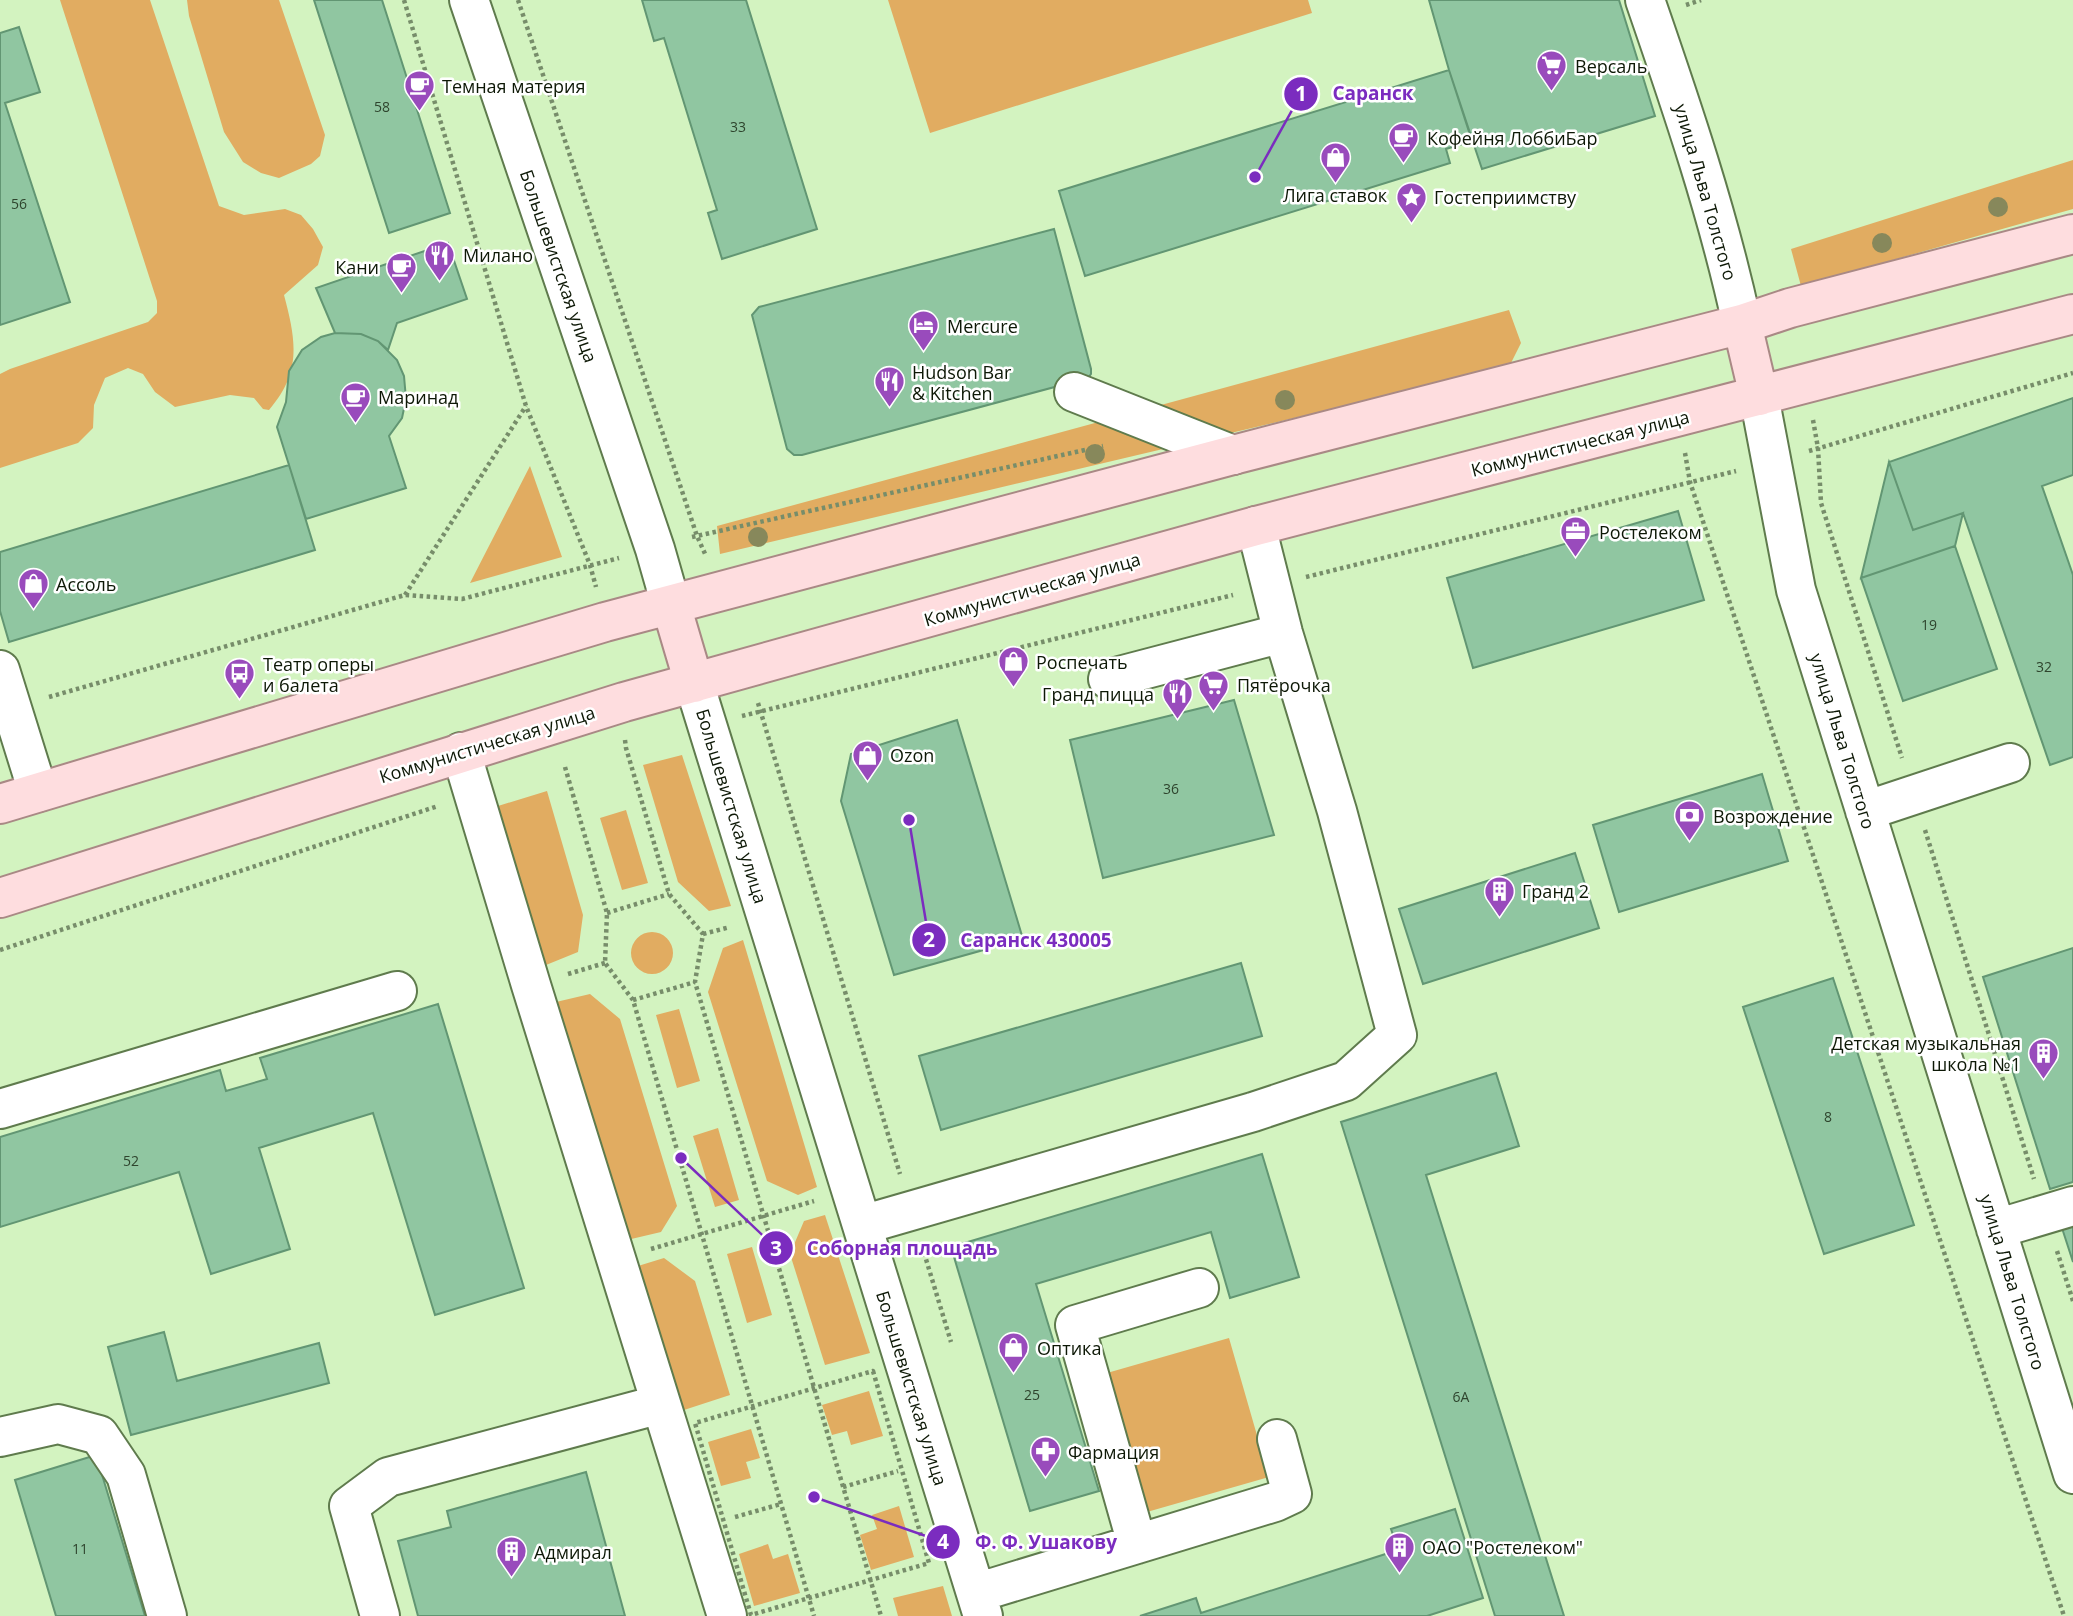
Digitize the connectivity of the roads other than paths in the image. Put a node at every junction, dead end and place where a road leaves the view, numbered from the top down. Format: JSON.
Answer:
{"nodes":[{"id":1,"x":469,"y":0,"type":"edge"},
{"id":2,"x":1645,"y":0,"type":"edge"},
{"id":3,"x":2073,"y":234,"type":"edge"},
{"id":4,"x":2073,"y":314,"type":"edge"},
{"id":5,"x":1742,"y":324,"type":"junction"},
{"id":6,"x":1074,"y":392,"type":"dead end"},
{"id":7,"x":1759,"y":396,"type":"junction"},
{"id":8,"x":1234,"y":455,"type":"junction"},
{"id":9,"x":1256,"y":526,"type":"junction"},
{"id":10,"x":671,"y":605,"type":"junction"},
{"id":11,"x":1283,"y":633,"type":"junction"},
{"id":12,"x":0,"y":670,"type":"edge"},
{"id":13,"x":1108,"y":679,"type":"dead end"},
{"id":14,"x":694,"y":683,"type":"junction"},
{"id":15,"x":461,"y":752,"type":"junction"},
{"id":16,"x":2010,"y":762,"type":"dead end"},
{"id":17,"x":38,"y":792,"type":"junction"},
{"id":18,"x":0,"y":804,"type":"edge"},
{"id":19,"x":1866,"y":811,"type":"junction"},
{"id":20,"x":0,"y":898,"type":"edge"},
{"id":21,"x":397,"y":991,"type":"dead end"},
{"id":22,"x":0,"y":1109,"type":"edge"},
{"id":23,"x":2073,"y":1206,"type":"edge"},
{"id":24,"x":856,"y":1208,"type":"junction"},
{"id":25,"x":1996,"y":1229,"type":"junction"},
{"id":26,"x":1199,"y":1288,"type":"dead end"},
{"id":27,"x":661,"y":1404,"type":"junction"},
{"id":28,"x":0,"y":1437,"type":"edge"},
{"id":29,"x":1277,"y":1439,"type":"dead end"},
{"id":30,"x":2073,"y":1474,"type":"edge"},
{"id":31,"x":1137,"y":1544,"type":"junction"},
{"id":32,"x":979,"y":1605,"type":"edge"},
{"id":33,"x":167,"y":1616,"type":"edge"},
{"id":34,"x":380,"y":1616,"type":"edge"},
{"id":35,"x":727,"y":1616,"type":"edge"}],
"edges":[{"from":1,"to":10,"type":"street","name":"Большевистская улица"},
{"from":2,"to":5,"type":"street","name":"улица Льва Толстого"},
{"from":3,"to":5,"type":"main road"},
{"from":4,"to":7,"type":"main road","name":"Коммунистическая улица"},
{"from":5,"to":7,"type":"main road","name":"улица Льва Толстого"},
{"from":5,"to":8,"type":"main road"},
{"from":6,"to":8,"type":"street"},
{"from":7,"to":9,"type":"main road","name":"Коммунистическая улица"},
{"from":7,"to":19,"type":"street","name":"улица Льва Толстого"},
{"from":8,"to":10,"type":"main road"},
{"from":9,"to":11,"type":"street"},
{"from":9,"to":14,"type":"main road","name":"Коммунистическая улица"},
{"from":10,"to":14,"type":"main road","name":"Большевистская улица"},
{"from":10,"to":17,"type":"main road"},
{"from":11,"to":13,"type":"street"},
{"from":11,"to":24,"type":"street"},
{"from":12,"to":17,"type":"street"},
{"from":14,"to":15,"type":"main road","name":"Коммунистическая улица"},
{"from":14,"to":24,"type":"street","name":"Большевистская улица"},
{"from":15,"to":20,"type":"main road","name":"Коммунистическая улица"},
{"from":15,"to":27,"type":"street"},
{"from":16,"to":19,"type":"street"},
{"from":17,"to":18,"type":"main road"},
{"from":19,"to":25,"type":"street","name":"улица Льва Толстого"},
{"from":21,"to":22,"type":"street"},
{"from":23,"to":25,"type":"street"},
{"from":24,"to":32,"type":"street","name":"Большевистская улица"},
{"from":25,"to":30,"type":"street","name":"улица Льва Толстого"},
{"from":26,"to":31,"type":"street"},
{"from":27,"to":34,"type":"street"},
{"from":27,"to":35,"type":"street"},
{"from":28,"to":33,"type":"street"},
{"from":29,"to":31,"type":"street"},
{"from":31,"to":32,"type":"street"}]}
